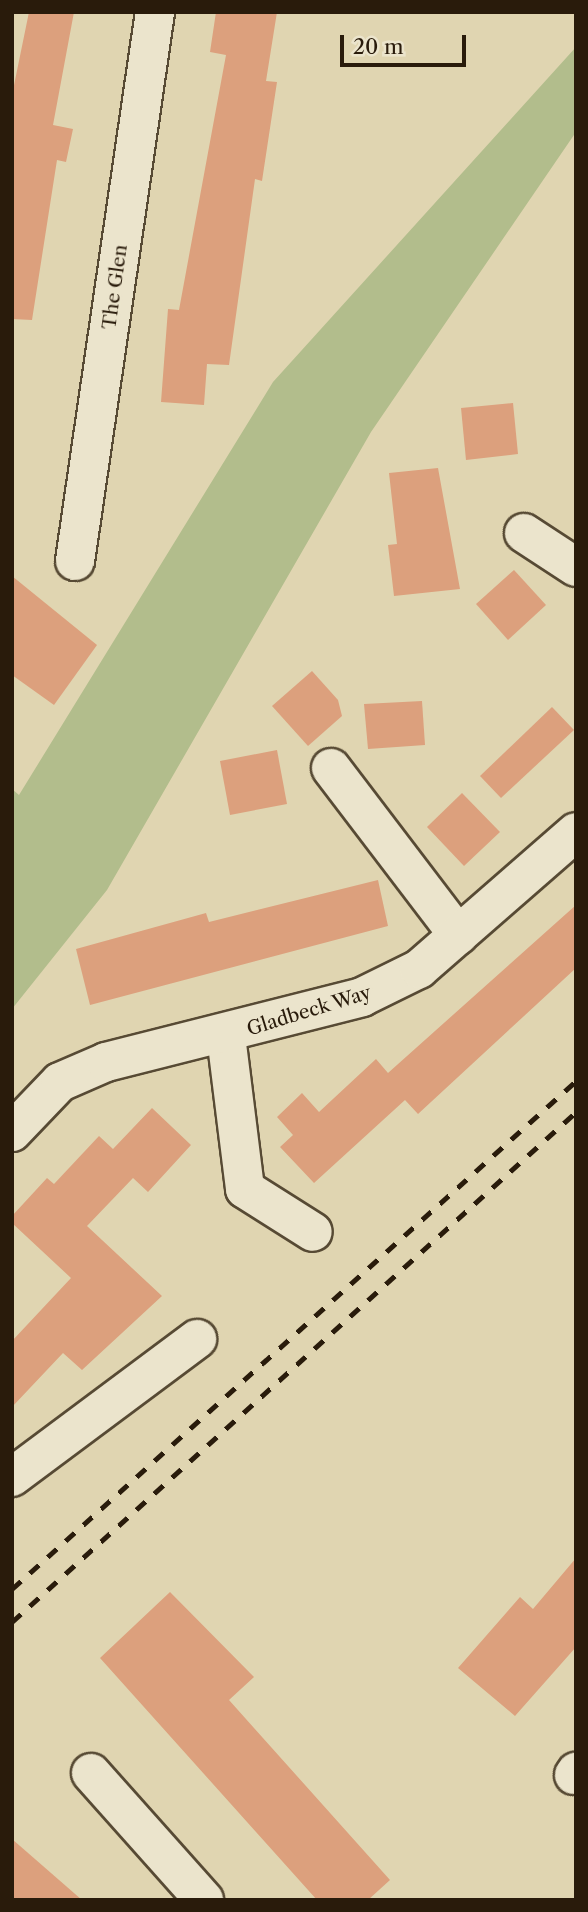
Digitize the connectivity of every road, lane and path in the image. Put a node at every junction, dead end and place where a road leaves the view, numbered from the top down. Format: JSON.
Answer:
{"nodes":[{"id":1,"x":155,"y":12,"type":"edge"},
{"id":2,"x":524,"y":533,"type":"dead end"},
{"id":3,"x":75,"y":561,"type":"dead end"},
{"id":4,"x":576,"y":567,"type":"edge"},
{"id":5,"x":331,"y":768,"type":"dead end"},
{"id":6,"x":576,"y":832,"type":"edge"},
{"id":7,"x":458,"y":935,"type":"junction"},
{"id":8,"x":226,"y":1036,"type":"junction"},
{"id":9,"x":12,"y":1132,"type":"edge"},
{"id":10,"x":313,"y":1233,"type":"dead end"},
{"id":11,"x":197,"y":1339,"type":"dead end"},
{"id":12,"x":12,"y":1477,"type":"edge"},
{"id":13,"x":91,"y":1773,"type":"dead end"},
{"id":14,"x":204,"y":1900,"type":"edge"}],
"edges":[{"from":1,"to":3,"type":"street","name":"The Glen"},
{"from":2,"to":4,"type":"street"},
{"from":5,"to":7,"type":"street"},
{"from":6,"to":7,"type":"street","name":"Gladbeck Way"},
{"from":7,"to":8,"type":"street","name":"Gladbeck Way"},
{"from":8,"to":9,"type":"street","name":"Gladbeck Way"},
{"from":8,"to":10,"type":"street","name":"Gladbeck Way"},
{"from":11,"to":12,"type":"street"},
{"from":13,"to":14,"type":"street"}]}
